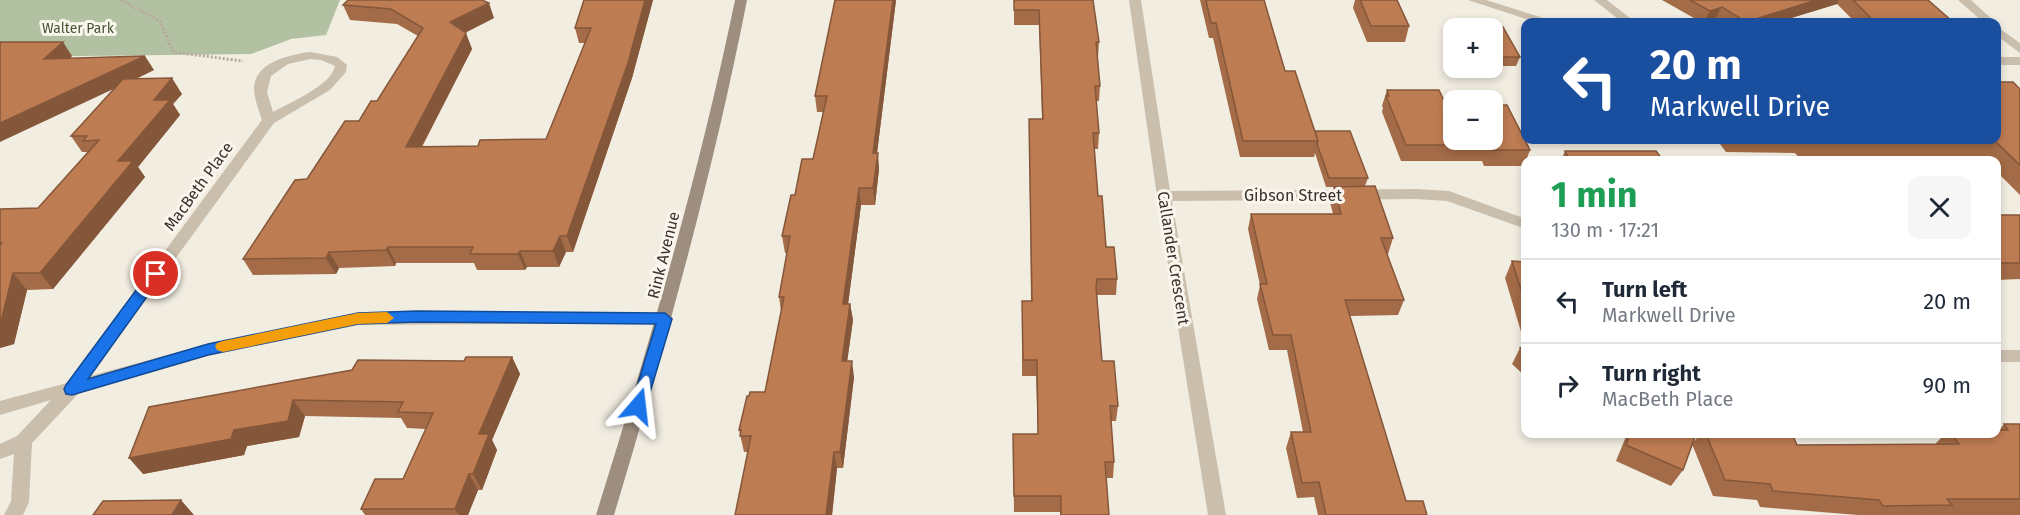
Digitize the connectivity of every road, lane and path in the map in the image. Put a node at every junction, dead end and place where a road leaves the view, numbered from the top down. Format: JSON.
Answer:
{"nodes":[{"id":1,"x":121,"y":0,"type":"edge"},
{"id":2,"x":741,"y":0,"type":"edge"},
{"id":3,"x":1135,"y":0,"type":"edge"},
{"id":4,"x":1474,"y":0,"type":"edge"},
{"id":5,"x":1600,"y":0,"type":"edge"},
{"id":6,"x":1964,"y":0,"type":"edge"},
{"id":7,"x":1533,"y":18,"type":"edge"},
{"id":8,"x":1624,"y":18,"type":"edge"},
{"id":9,"x":1984,"y":18,"type":"edge"},
{"id":10,"x":2001,"y":33,"type":"edge"},
{"id":11,"x":2020,"y":49,"type":"edge"},
{"id":12,"x":2001,"y":61,"type":"edge"},
{"id":13,"x":2020,"y":61,"type":"edge"},
{"id":14,"x":277,"y":66,"type":"junction"},
{"id":15,"x":269,"y":120,"type":"junction"},
{"id":16,"x":1164,"y":196,"type":"junction"},
{"id":17,"x":1521,"y":222,"type":"edge"},
{"id":18,"x":665,"y":319,"type":"junction"},
{"id":19,"x":2001,"y":356,"type":"edge"},
{"id":20,"x":2020,"y":356,"type":"edge"},
{"id":21,"x":72,"y":389,"type":"junction"},
{"id":22,"x":0,"y":408,"type":"edge"},
{"id":23,"x":23,"y":441,"type":"junction"},
{"id":24,"x":0,"y":452,"type":"edge"},
{"id":25,"x":13,"y":515,"type":"edge"},
{"id":26,"x":605,"y":515,"type":"edge"},
{"id":27,"x":1217,"y":515,"type":"edge"}],
"edges":[{"from":1,"to":14,"type":"path"},
{"from":2,"to":18,"type":"street","name":"Rink Avenue"},
{"from":3,"to":16,"type":"street","name":"Callander Crescent"},
{"from":4,"to":7,"type":"street"},
{"from":5,"to":8,"type":"street"},
{"from":6,"to":9,"type":"street"},
{"from":10,"to":11,"type":"street"},
{"from":12,"to":13,"type":"street"},
{"from":14,"to":15,"type":"street"},
{"from":14,"to":15,"type":"street","name":"MacBeth Place"},
{"from":15,"to":21,"type":"street","name":"MacBeth Place"},
{"from":16,"to":17,"type":"street","name":"Gibson Street"},
{"from":16,"to":27,"type":"street","name":"Callander Crescent"},
{"from":18,"to":21,"type":"street"},
{"from":18,"to":26,"type":"street","name":"Rink Avenue"},
{"from":19,"to":20,"type":"street"},
{"from":21,"to":22,"type":"street"},
{"from":21,"to":23,"type":"street","name":"MacBeth Place"},
{"from":23,"to":24,"type":"street"},
{"from":23,"to":25,"type":"street"}]}
